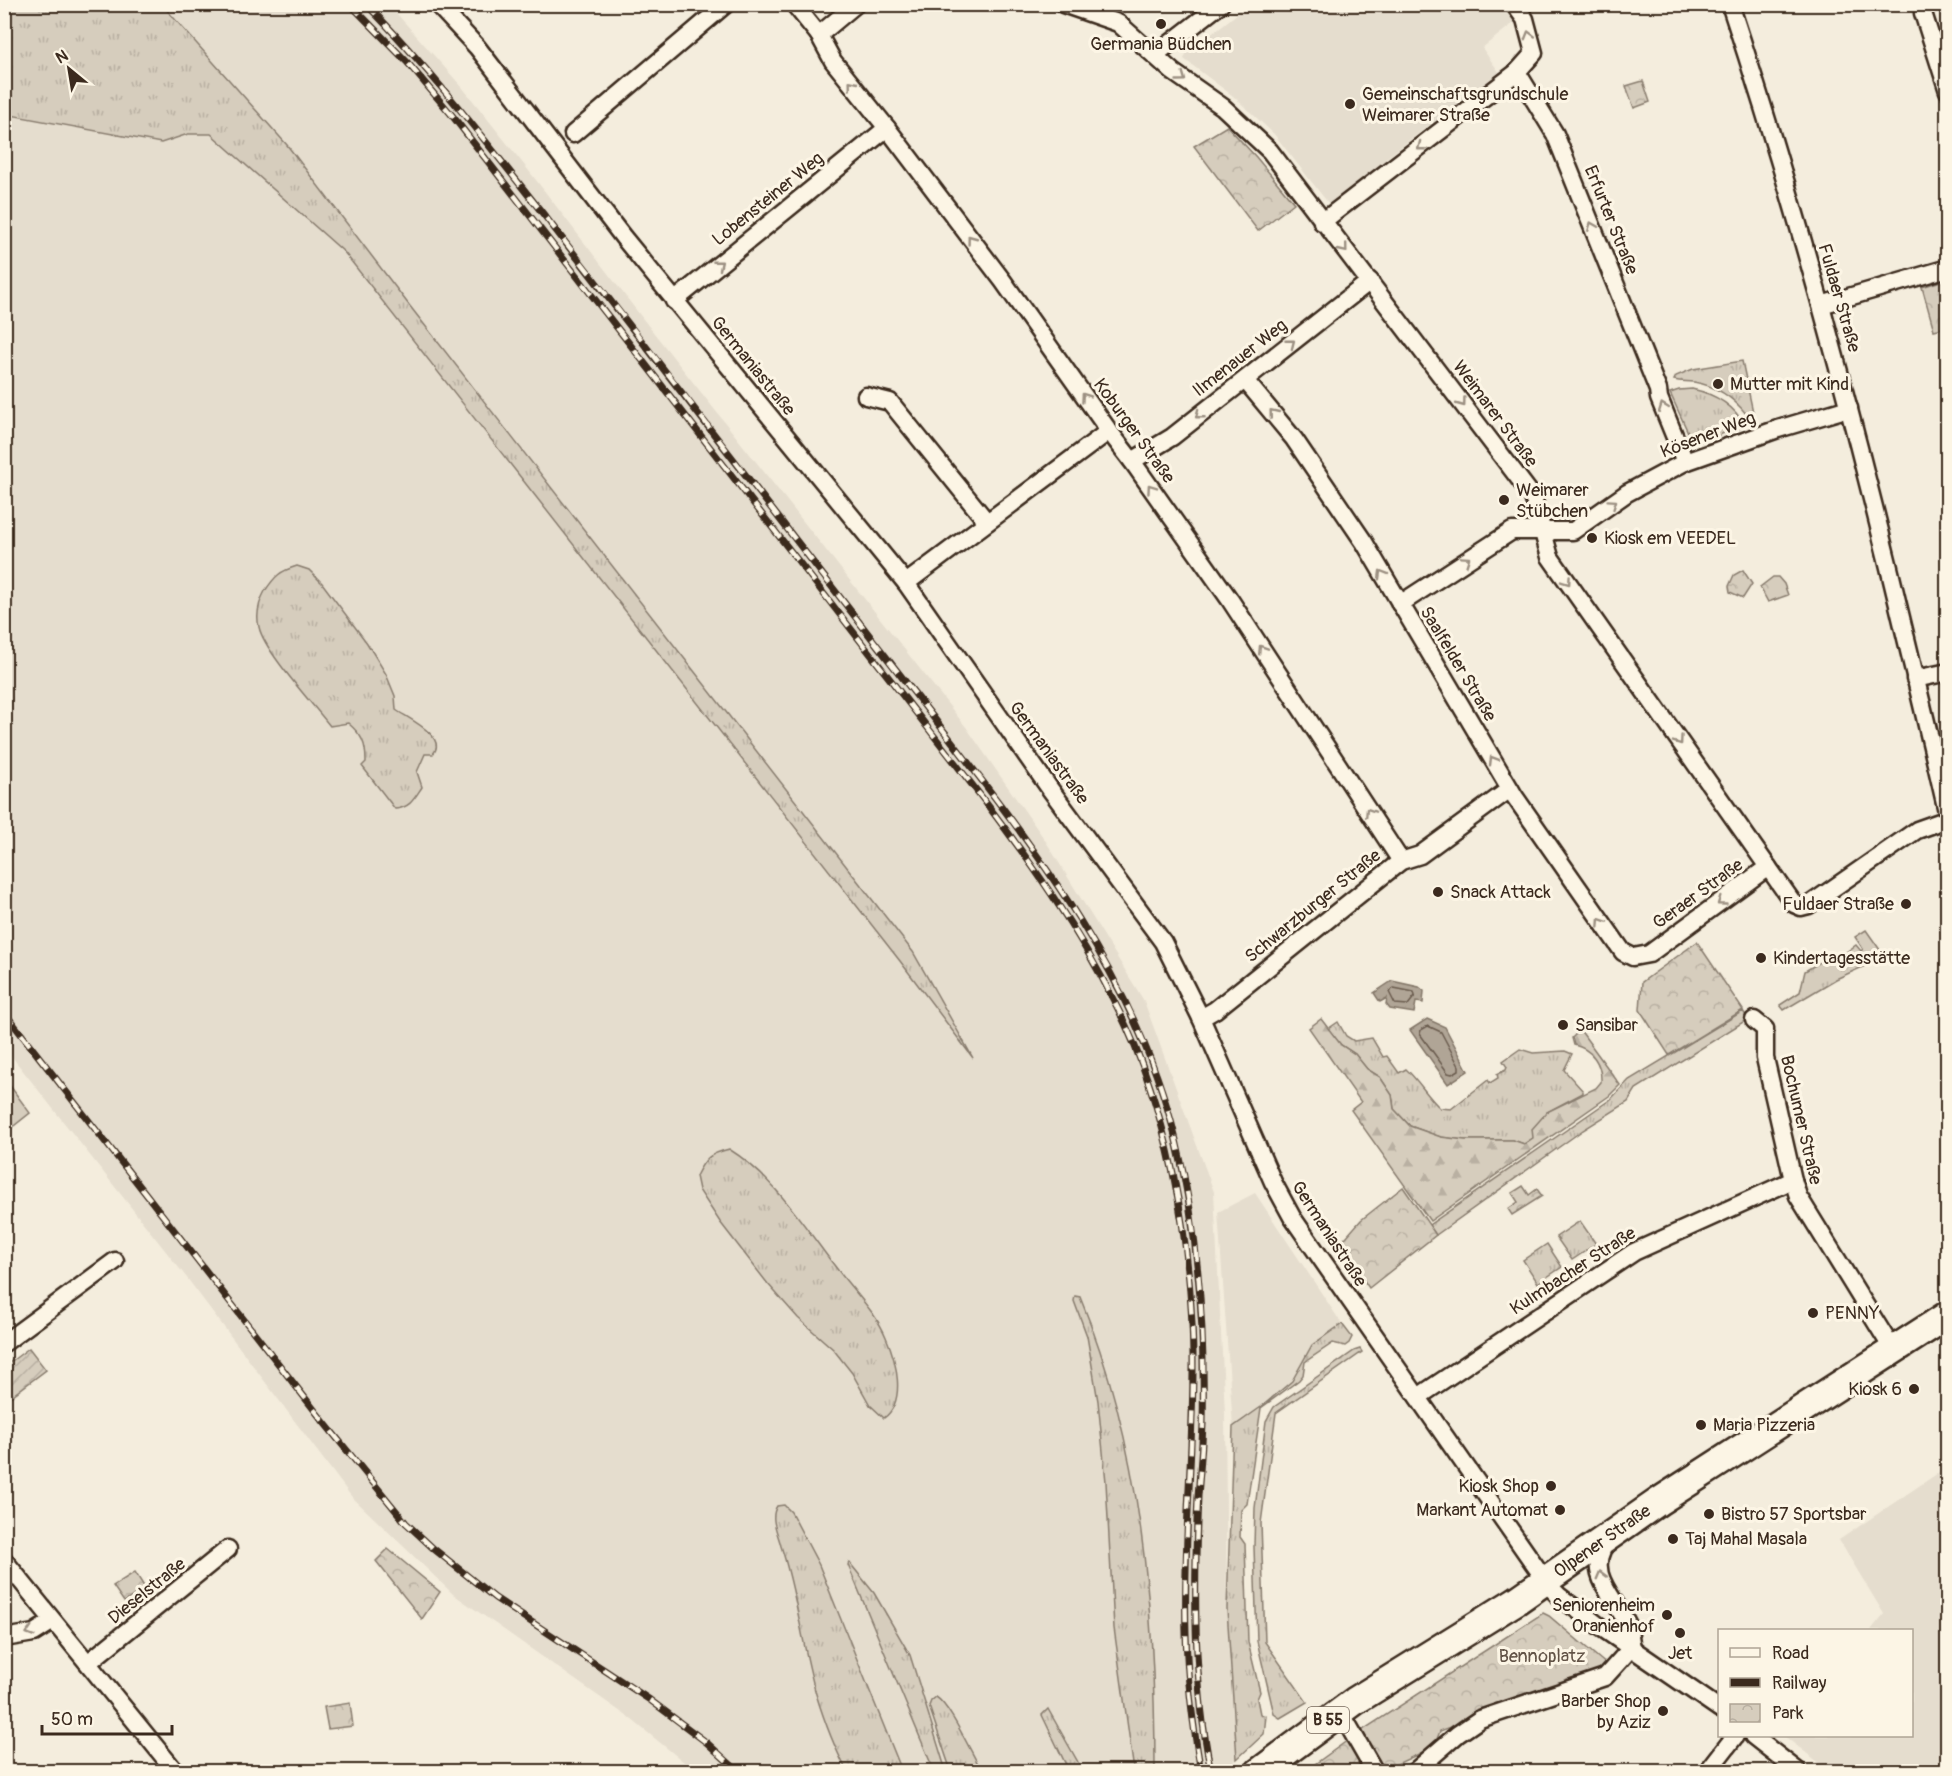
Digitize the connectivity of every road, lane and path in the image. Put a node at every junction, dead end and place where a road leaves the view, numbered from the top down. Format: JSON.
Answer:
{"nodes":[{"id":1,"x":437,"y":4,"type":"edge"},
{"id":2,"x":794,"y":4,"type":"edge"},
{"id":3,"x":856,"y":4,"type":"edge"},
{"id":4,"x":1063,"y":4,"type":"edge"},
{"id":5,"x":1221,"y":4,"type":"edge"},
{"id":6,"x":1514,"y":4,"type":"edge"},
{"id":7,"x":1730,"y":4,"type":"edge"},
{"id":8,"x":1927,"y":4,"type":"edge"},
{"id":9,"x":725,"y":5,"type":"edge"},
{"id":10,"x":819,"y":35,"type":"junction"},
{"id":11,"x":1155,"y":55,"type":"junction"},
{"id":12,"x":1517,"y":72,"type":"junction"},
{"id":13,"x":1947,"y":91,"type":"edge"},
{"id":14,"x":887,"y":128,"type":"junction"},
{"id":15,"x":573,"y":134,"type":"dead end"},
{"id":16,"x":1322,"y":222,"type":"junction"},
{"id":17,"x":1947,"y":268,"type":"edge"},
{"id":18,"x":1370,"y":281,"type":"junction"},
{"id":19,"x":674,"y":301,"type":"junction"},
{"id":20,"x":1821,"y":305,"type":"junction"},
{"id":21,"x":1245,"y":380,"type":"junction"},
{"id":22,"x":866,"y":396,"type":"dead end"},
{"id":23,"x":1849,"y":408,"type":"junction"},
{"id":24,"x":1108,"y":431,"type":"junction"},
{"id":25,"x":1132,"y":461,"type":"junction"},
{"id":26,"x":1685,"y":462,"type":"junction"},
{"id":27,"x":987,"y":522,"type":"junction"},
{"id":28,"x":1542,"y":529,"type":"junction"},
{"id":29,"x":906,"y":583,"type":"junction"},
{"id":30,"x":1400,"y":604,"type":"junction"},
{"id":31,"x":1947,"y":672,"type":"edge"},
{"id":32,"x":1916,"y":679,"type":"junction"},
{"id":33,"x":1510,"y":789,"type":"junction"},
{"id":34,"x":1947,"y":817,"type":"edge"},
{"id":35,"x":1401,"y":861,"type":"junction"},
{"id":36,"x":1768,"y":867,"type":"junction"},
{"id":37,"x":1643,"y":957,"type":"joint"},
{"id":38,"x":1201,"y":1018,"type":"junction"},
{"id":39,"x":1754,"y":1020,"type":"dead end"},
{"id":40,"x":1792,"y":1180,"type":"junction"},
{"id":41,"x":115,"y":1260,"type":"dead end"},
{"id":42,"x":1947,"y":1315,"type":"edge"},
{"id":43,"x":4,"y":1343,"type":"edge"},
{"id":44,"x":1893,"y":1350,"type":"junction"},
{"id":45,"x":1418,"y":1397,"type":"junction"},
{"id":46,"x":1615,"y":1533,"type":"junction"},
{"id":47,"x":228,"y":1549,"type":"dead end"},
{"id":48,"x":4,"y":1560,"type":"edge"},
{"id":49,"x":1545,"y":1580,"type":"junction"},
{"id":50,"x":53,"y":1621,"type":"junction"},
{"id":51,"x":4,"y":1638,"type":"edge"},
{"id":52,"x":1632,"y":1647,"type":"junction"},
{"id":53,"x":89,"y":1662,"type":"junction"},
{"id":54,"x":1718,"y":1708,"type":"edge"},
{"id":55,"x":1340,"y":1711,"type":"junction"},
{"id":56,"x":1734,"y":1737,"type":"edge"},
{"id":57,"x":1755,"y":1737,"type":"edge"},
{"id":58,"x":1261,"y":1771,"type":"edge"},
{"id":59,"x":176,"y":1772,"type":"edge"},
{"id":60,"x":1375,"y":1772,"type":"edge"},
{"id":61,"x":1413,"y":1772,"type":"edge"},
{"id":62,"x":1707,"y":1772,"type":"edge"},
{"id":63,"x":1799,"y":1772,"type":"edge"}],
"edges":[{"from":1,"to":19,"type":"street","name":"Germaniastraße"},
{"from":2,"to":10,"type":"street","name":"Koburger Straße"},
{"from":3,"to":10,"type":"street"},
{"from":4,"to":11,"type":"street","name":"Weimarer Straße"},
{"from":5,"to":11,"type":"street"},
{"from":12,"to":6,"type":"street","one_way":true},
{"from":7,"to":20,"type":"street","name":"Fuldaer Straße"},
{"from":8,"to":13,"type":"street"},
{"from":9,"to":15,"type":"street"},
{"from":14,"to":10,"type":"street","name":"Koburger Straße","one_way":true},
{"from":11,"to":16,"type":"street","name":"Weimarer Straße","one_way":true},
{"from":12,"to":16,"type":"street","one_way":true},
{"from":26,"to":12,"type":"street","name":"Erfurter Straße","one_way":true},
{"from":19,"to":14,"type":"street","name":"Lobensteiner Weg","one_way":true},
{"from":24,"to":14,"type":"street","name":"Koburger Straße","one_way":true},
{"from":16,"to":18,"type":"street","name":"Weimarer Straße","one_way":true},
{"from":17,"to":20,"type":"street"},
{"from":21,"to":18,"type":"street","name":"Ilmenauer Weg","one_way":true},
{"from":18,"to":28,"type":"street","name":"Weimarer Straße","one_way":true},
{"from":19,"to":29,"type":"street","name":"Germaniastraße"},
{"from":20,"to":23,"type":"street","name":"Fuldaer Straße"},
{"from":21,"to":25,"type":"street","name":"Ilmenauer Weg","one_way":true},
{"from":30,"to":21,"type":"street","name":"Saalfelder Straße","one_way":true},
{"from":22,"to":27,"type":"street"},
{"from":23,"to":26,"type":"street","name":"Kösener Weg"},
{"from":23,"to":32,"type":"street","name":"Fuldaer Straße"},
{"from":24,"to":25,"type":"street","name":"Koburger Straße"},
{"from":24,"to":27,"type":"street"},
{"from":35,"to":25,"type":"street","name":"Koburger Straße","one_way":true},
{"from":28,"to":26,"type":"street","name":"Kösener Weg","one_way":true},
{"from":27,"to":29,"type":"street"},
{"from":30,"to":28,"type":"street","name":"Kösener Weg","one_way":true},
{"from":28,"to":36,"type":"street","name":"Weimarer Straße","one_way":true},
{"from":29,"to":38,"type":"street","name":"Germaniastraße"},
{"from":33,"to":30,"type":"street","name":"Saalfelder Straße","one_way":true},
{"from":31,"to":32,"type":"street"},
{"from":32,"to":34,"type":"street","name":"Fuldaer Straße"},
{"from":33,"to":35,"type":"street","name":"Schwarzburger Straße"},
{"from":37,"to":33,"type":"street","name":"Saalfelder Straße","one_way":true},
{"from":34,"to":36,"type":"street","name":"Geraer Straße"},
{"from":35,"to":38,"type":"street","name":"Schwarzburger Straße"},
{"from":36,"to":37,"type":"street","name":"Geraer Straße","one_way":true},
{"from":38,"to":45,"type":"street","name":"Germaniastraße"},
{"from":39,"to":40,"type":"street","name":"Bochumer Straße"},
{"from":40,"to":44,"type":"street","name":"Bochumer Straße"},
{"from":40,"to":45,"type":"street","name":"Kulmbacher Straße"},
{"from":41,"to":43,"type":"street"},
{"from":42,"to":44,"type":"main road","name":"Olpener Straße","number":"B 55"},
{"from":44,"to":46,"type":"main road","name":"Olpener Straße","number":"B 55"},
{"from":45,"to":49,"type":"street","name":"Germaniastraße"},
{"from":46,"to":49,"type":"main road","name":"Olpener Straße","number":"B 55"},
{"from":52,"to":46,"type":"street","one_way":true},
{"from":47,"to":53,"type":"street","name":"Dieselstraße"},
{"from":48,"to":50,"type":"street"},
{"from":49,"to":52,"type":"street","name":"Germaniastraße"},
{"from":49,"to":55,"type":"main road","name":"Olpener Straße","number":"B 55"},
{"from":50,"to":51,"type":"street","one_way":true},
{"from":50,"to":53,"type":"street"},
{"from":52,"to":54,"type":"street","name":"Germaniastraße"},
{"from":52,"to":61,"type":"street"},
{"from":53,"to":59,"type":"street"},
{"from":55,"to":58,"type":"main road","name":"Olpener Straße","number":"B 55"},
{"from":55,"to":60,"type":"street"},
{"from":56,"to":62,"type":"street"},
{"from":57,"to":63,"type":"street"}]}
